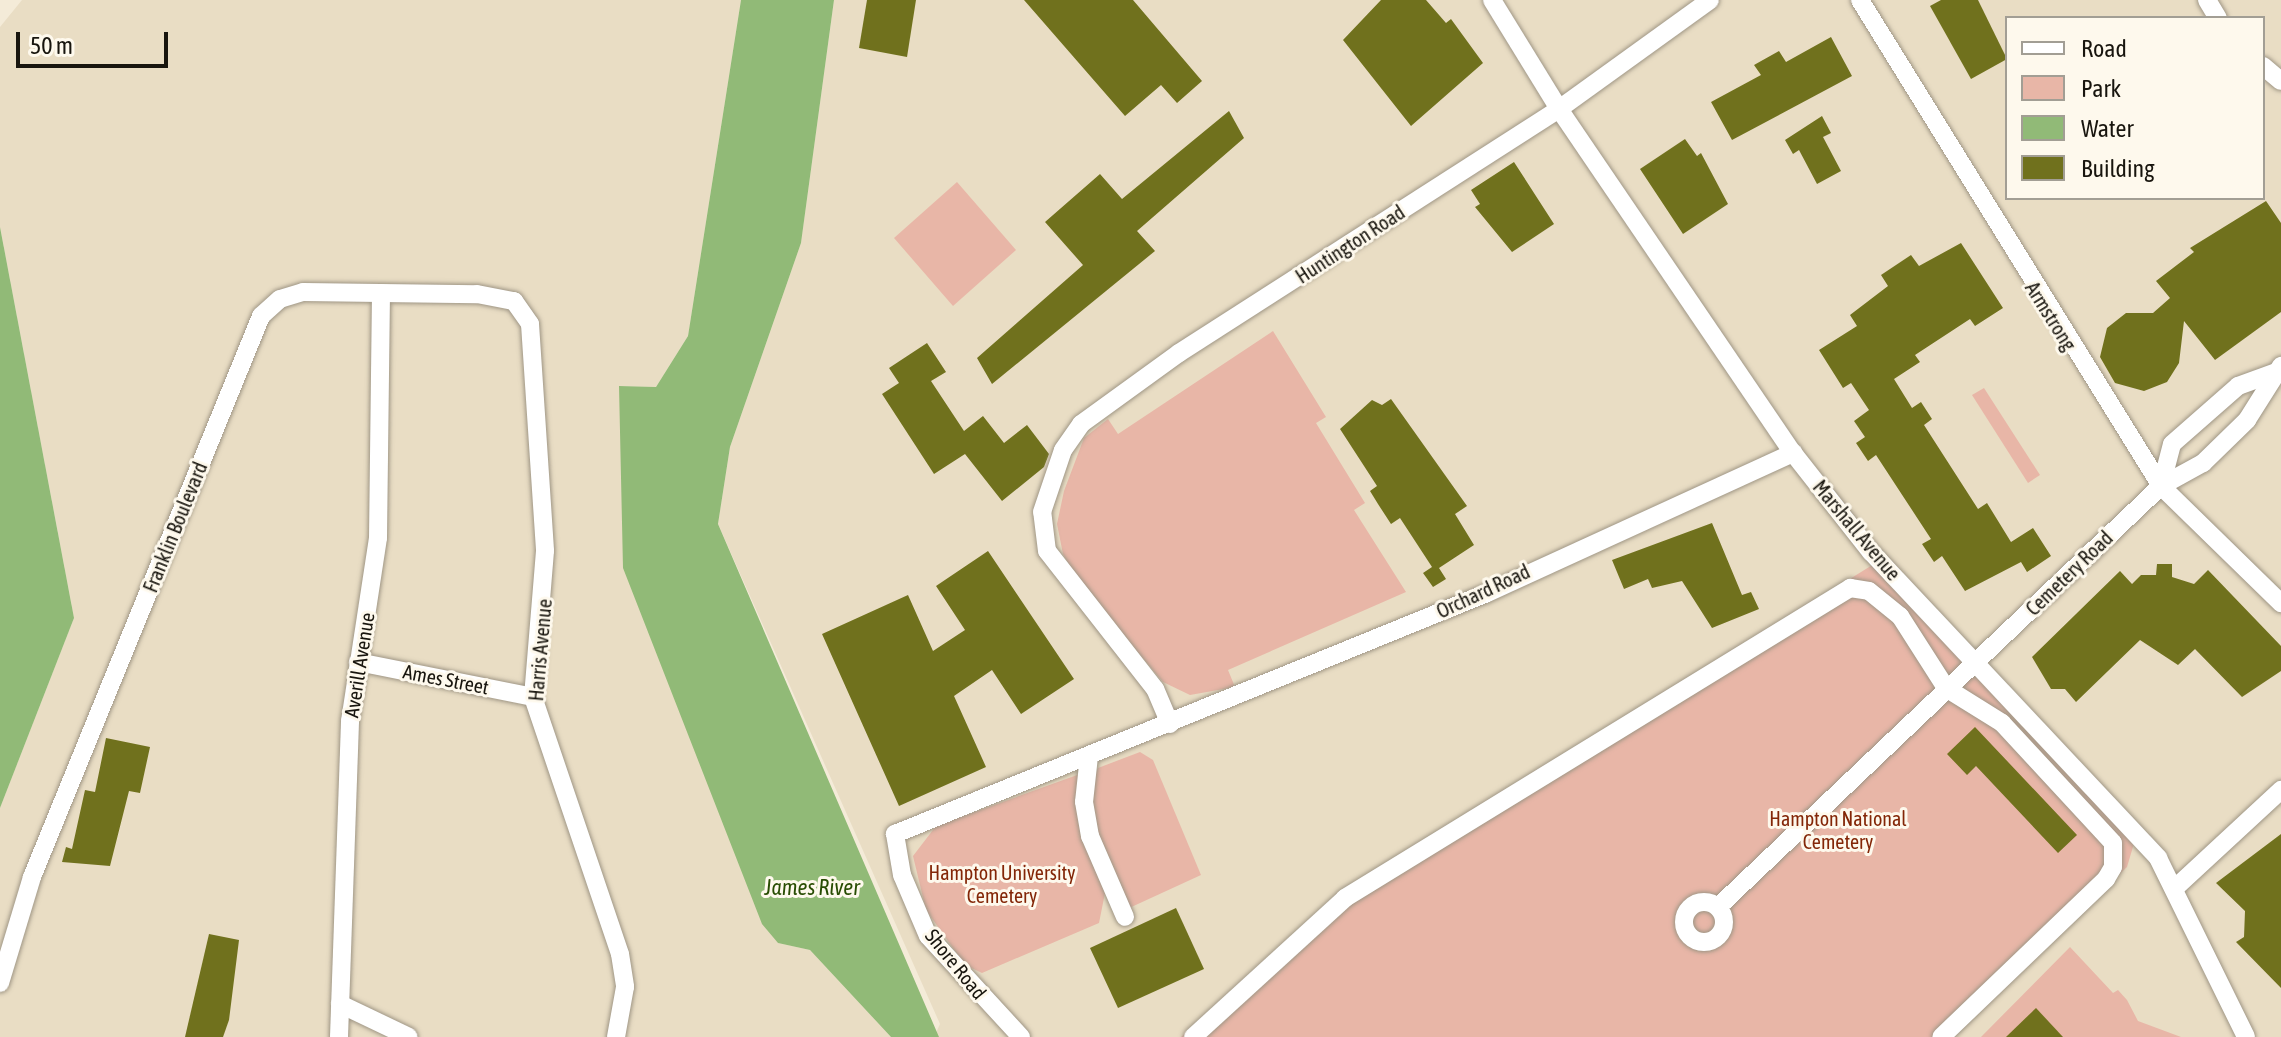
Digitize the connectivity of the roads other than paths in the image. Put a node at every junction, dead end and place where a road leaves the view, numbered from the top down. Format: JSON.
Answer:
{"nodes":[{"id":1,"x":1492,"y":0,"type":"edge"},
{"id":2,"x":1710,"y":0,"type":"edge"},
{"id":3,"x":1860,"y":0,"type":"edge"},
{"id":4,"x":2265,"y":68,"type":"edge"},
{"id":5,"x":2281,"y":81,"type":"edge"},
{"id":6,"x":1559,"y":109,"type":"junction"},
{"id":7,"x":381,"y":293,"type":"junction"},
{"id":8,"x":514,"y":301,"type":"joint"},
{"id":9,"x":2278,"y":369,"type":"edge"},
{"id":10,"x":1793,"y":453,"type":"junction"},
{"id":11,"x":2161,"y":486,"type":"junction"},
{"id":12,"x":2281,"y":603,"type":"edge"},
{"id":13,"x":1978,"y":661,"type":"junction"},
{"id":14,"x":358,"y":662,"type":"junction"},
{"id":15,"x":1946,"y":688,"type":"junction"},
{"id":16,"x":533,"y":697,"type":"junction"},
{"id":17,"x":1170,"y":724,"type":"junction"},
{"id":18,"x":1089,"y":756,"type":"junction"},
{"id":19,"x":2281,"y":790,"type":"edge"},
{"id":20,"x":895,"y":834,"type":"joint"},
{"id":21,"x":2174,"y":889,"type":"junction"},
{"id":22,"x":1718,"y":907,"type":"dead end"},
{"id":23,"x":1125,"y":917,"type":"dead end"},
{"id":24,"x":0,"y":983,"type":"edge"},
{"id":25,"x":340,"y":1004,"type":"junction"},
{"id":26,"x":339,"y":1037,"type":"edge"},
{"id":27,"x":409,"y":1037,"type":"edge"},
{"id":28,"x":616,"y":1037,"type":"edge"},
{"id":29,"x":1021,"y":1037,"type":"edge"},
{"id":30,"x":1193,"y":1037,"type":"edge"},
{"id":31,"x":1941,"y":1037,"type":"edge"},
{"id":32,"x":2246,"y":1037,"type":"edge"}],
"edges":[{"from":1,"to":6,"type":"street","name":"Marshall Avenue"},
{"from":2,"to":6,"type":"street","name":"Huntington Road"},
{"from":3,"to":11,"type":"street","name":"Armstrong"},
{"from":4,"to":5,"type":"street"},
{"from":6,"to":10,"type":"street","name":"Marshall Avenue"},
{"from":6,"to":17,"type":"street","name":"Huntington Road"},
{"from":7,"to":8,"type":"street","name":"Franklin Boulevard"},
{"from":7,"to":14,"type":"street","name":"Averill Avenue"},
{"from":7,"to":24,"type":"street","name":"Franklin Boulevard"},
{"from":8,"to":16,"type":"street","name":"Harris Avenue"},
{"from":9,"to":11,"type":"street","name":"Cemetery Road"},
{"from":9,"to":11,"type":"street","name":"Cemetery Road"},
{"from":10,"to":13,"type":"street","name":"Marshall Avenue"},
{"from":10,"to":17,"type":"street","name":"Orchard Road"},
{"from":11,"to":12,"type":"street","name":"Armstrong"},
{"from":11,"to":13,"type":"street","name":"Cemetery Road"},
{"from":13,"to":15,"type":"street","name":"Cemetery Road"},
{"from":13,"to":21,"type":"street","name":"Marshall Avenue"},
{"from":14,"to":16,"type":"street","name":"Ames Street"},
{"from":14,"to":25,"type":"street","name":"Averill Avenue"},
{"from":15,"to":22,"type":"street","name":"Cemetery Road"},
{"from":15,"to":30,"type":"street"},
{"from":15,"to":31,"type":"street"},
{"from":16,"to":28,"type":"street","name":"Harris Avenue"},
{"from":17,"to":18,"type":"street","name":"Orchard Road"},
{"from":18,"to":20,"type":"street","name":"Orchard Road"},
{"from":18,"to":23,"type":"street"},
{"from":19,"to":21,"type":"street"},
{"from":20,"to":29,"type":"street","name":"Shore Road"},
{"from":21,"to":32,"type":"street","name":"Marshall Avenue"},
{"from":25,"to":26,"type":"street","name":"Averill Avenue"},
{"from":25,"to":27,"type":"street"}]}
